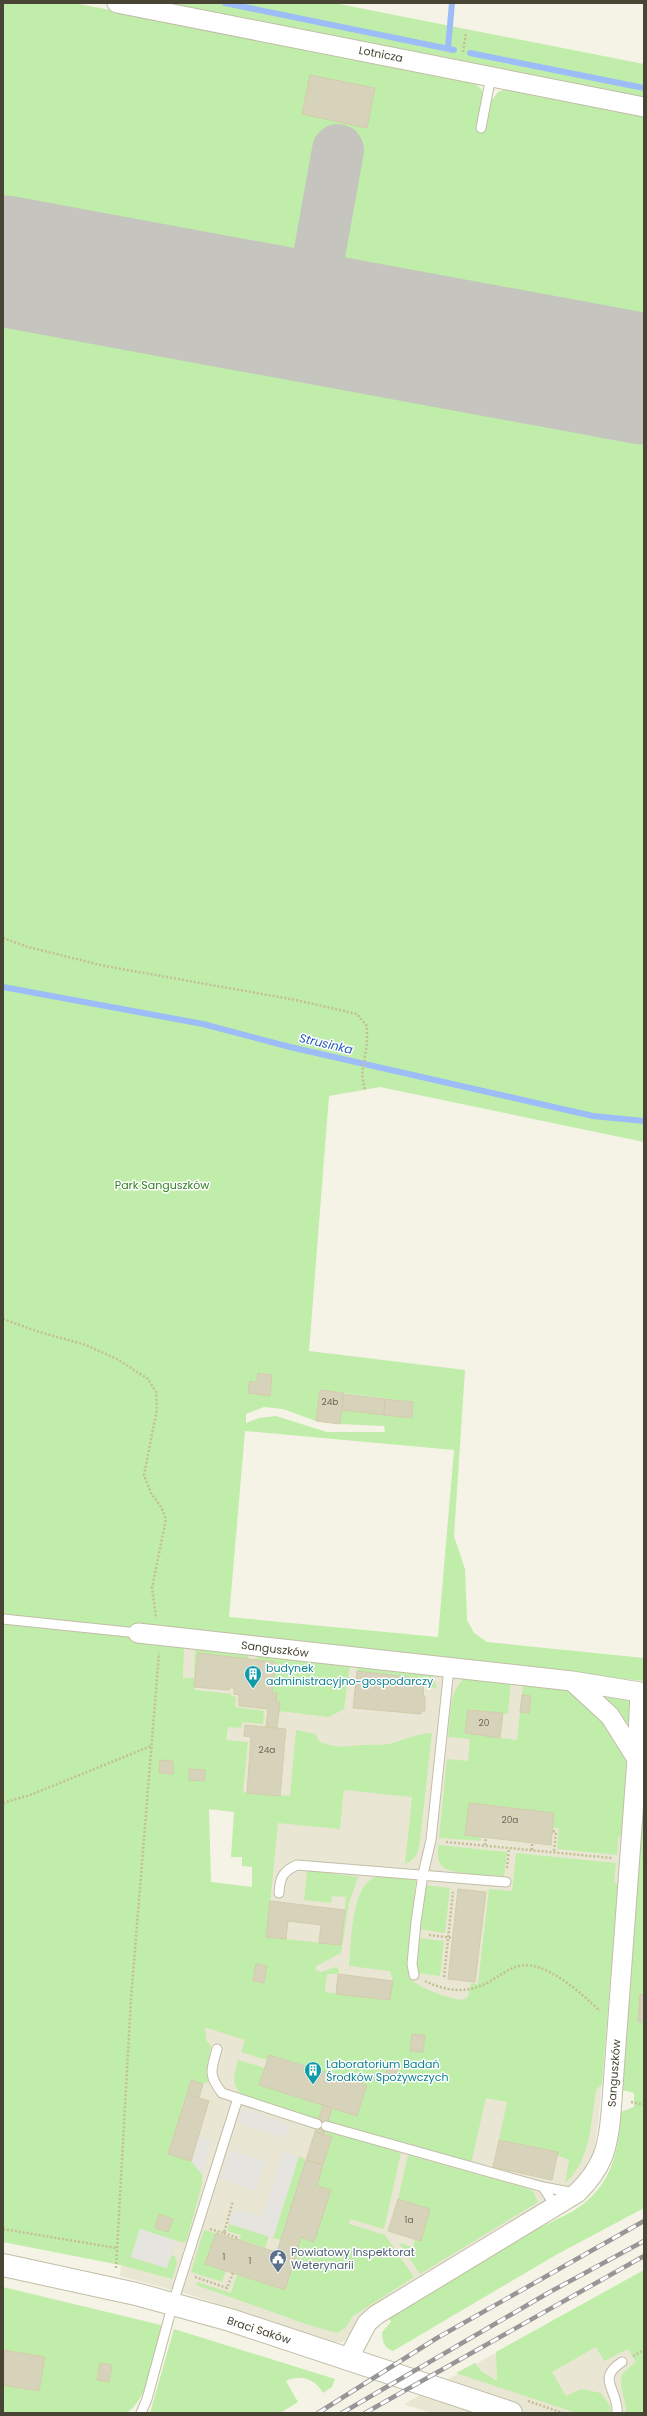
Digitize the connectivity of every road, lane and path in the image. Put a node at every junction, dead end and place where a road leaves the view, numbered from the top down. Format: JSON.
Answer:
{"nodes":[{"id":1,"x":117,"y":3,"type":"edge"},
{"id":2,"x":491,"y":76,"type":"junction"},
{"id":3,"x":644,"y":107,"type":"edge"},
{"id":4,"x":481,"y":128,"type":"dead end"},
{"id":5,"x":3,"y":938,"type":"edge"},
{"id":6,"x":365,"y":1090,"type":"dead end"},
{"id":7,"x":3,"y":1319,"type":"edge"},
{"id":8,"x":3,"y":1619,"type":"edge"},
{"id":9,"x":138,"y":1633,"type":"joint"},
{"id":10,"x":160,"y":1636,"type":"junction"},
{"id":11,"x":449,"y":1668,"type":"junction"},
{"id":12,"x":572,"y":1681,"type":"junction"},
{"id":13,"x":150,"y":1746,"type":"junction"},
{"id":14,"x":637,"y":1759,"type":"junction"},
{"id":15,"x":3,"y":1803,"type":"edge"},
{"id":16,"x":552,"y":1831,"type":"dead end"},
{"id":17,"x":486,"y":1837,"type":"dead end"},
{"id":18,"x":431,"y":1840,"type":"junction"},
{"id":19,"x":532,"y":1843,"type":"dead end"},
{"id":20,"x":485,"y":1845,"type":"junction"},
{"id":21,"x":510,"y":1848,"type":"junction"},
{"id":22,"x":532,"y":1850,"type":"junction"},
{"id":23,"x":554,"y":1852,"type":"junction"},
{"id":24,"x":618,"y":1859,"type":"dead end"},
{"id":25,"x":422,"y":1874,"type":"junction"},
{"id":26,"x":455,"y":1877,"type":"junction"},
{"id":27,"x":506,"y":1882,"type":"joint"},
{"id":28,"x":279,"y":1893,"type":"dead end"},
{"id":29,"x":415,"y":1934,"type":"junction"},
{"id":30,"x":448,"y":1938,"type":"junction"},
{"id":31,"x":453,"y":1938,"type":"dead end"},
{"id":32,"x":414,"y":1975,"type":"joint"},
{"id":33,"x":444,"y":1977,"type":"dead end"},
{"id":34,"x":617,"y":2029,"type":"junction"},
{"id":35,"x":217,"y":2049,"type":"dead end"},
{"id":36,"x":238,"y":2098,"type":"junction"},
{"id":37,"x":543,"y":2187,"type":"junction"},
{"id":38,"x":577,"y":2193,"type":"junction"},
{"id":39,"x":233,"y":2201,"type":"dead end"},
{"id":40,"x":556,"y":2207,"type":"junction"},
{"id":41,"x":198,"y":2226,"type":"junction"},
{"id":42,"x":3,"y":2229,"type":"edge"},
{"id":43,"x":224,"y":2233,"type":"junction"},
{"id":44,"x":238,"y":2240,"type":"dead end"},
{"id":45,"x":116,"y":2248,"type":"junction"},
{"id":46,"x":3,"y":2265,"type":"edge"},
{"id":47,"x":116,"y":2269,"type":"dead end"},
{"id":48,"x":233,"y":2273,"type":"dead end"},
{"id":49,"x":193,"y":2283,"type":"dead end"},
{"id":50,"x":173,"y":2303,"type":"junction"},
{"id":51,"x":348,"y":2359,"type":"junction"},
{"id":52,"x":622,"y":2362,"type":"dead end"},
{"id":53,"x":141,"y":2413,"type":"edge"},
{"id":54,"x":511,"y":2413,"type":"edge"},
{"id":55,"x":617,"y":2413,"type":"edge"}],
"edges":[{"from":1,"to":2,"type":"street","name":"Lotnicza"},
{"from":2,"to":3,"type":"street","name":"Lotnicza"},
{"from":2,"to":4,"type":"lane"},
{"from":5,"to":6,"type":"path"},
{"from":7,"to":10,"type":"path"},
{"from":8,"to":9,"type":"lane","name":"Sanguszków"},
{"from":9,"to":10,"type":"street","name":"Sanguszków"},
{"from":10,"to":11,"type":"street","name":"Sanguszków"},
{"from":10,"to":13,"type":"path"},
{"from":11,"to":12,"type":"street","name":"Sanguszków"},
{"from":11,"to":18,"type":"lane"},
{"from":12,"to":14,"type":"street"},
{"from":12,"to":14,"type":"street","name":"Sanguszków"},
{"from":13,"to":15,"type":"path"},
{"from":13,"to":45,"type":"path"},
{"from":14,"to":34,"type":"street","name":"Sanguszków"},
{"from":16,"to":23,"type":"path"},
{"from":17,"to":20,"type":"path"},
{"from":18,"to":20,"type":"path"},
{"from":18,"to":25,"type":"lane"},
{"from":19,"to":22,"type":"path"},
{"from":20,"to":21,"type":"path"},
{"from":21,"to":22,"type":"path"},
{"from":21,"to":27,"type":"path"},
{"from":22,"to":23,"type":"path"},
{"from":23,"to":24,"type":"path"},
{"from":25,"to":26,"type":"lane"},
{"from":25,"to":28,"type":"lane"},
{"from":25,"to":29,"type":"lane"},
{"from":26,"to":27,"type":"lane"},
{"from":26,"to":30,"type":"path"},
{"from":29,"to":30,"type":"path"},
{"from":29,"to":32,"type":"lane"},
{"from":30,"to":31,"type":"path"},
{"from":30,"to":33,"type":"path"},
{"from":32,"to":34,"type":"path"},
{"from":34,"to":38,"type":"street","name":"Sanguszków"},
{"from":35,"to":36,"type":"lane"},
{"from":36,"to":37,"type":"lane"},
{"from":36,"to":41,"type":"lane"},
{"from":37,"to":38,"type":"lane"},
{"from":37,"to":40,"type":"lane"},
{"from":38,"to":40,"type":"street","name":"Sanguszków"},
{"from":39,"to":43,"type":"path"},
{"from":40,"to":51,"type":"street","name":"Sanguszków"},
{"from":41,"to":43,"type":"path"},
{"from":41,"to":50,"type":"lane"},
{"from":42,"to":45,"type":"path"},
{"from":43,"to":44,"type":"path"},
{"from":45,"to":47,"type":"path"},
{"from":46,"to":50,"type":"street","name":"Braci Saków"},
{"from":48,"to":49,"type":"path"},
{"from":50,"to":51,"type":"street","name":"Braci Saków"},
{"from":50,"to":53,"type":"lane"},
{"from":51,"to":54,"type":"street","name":"Braci Saków"},
{"from":52,"to":55,"type":"lane"}]}
